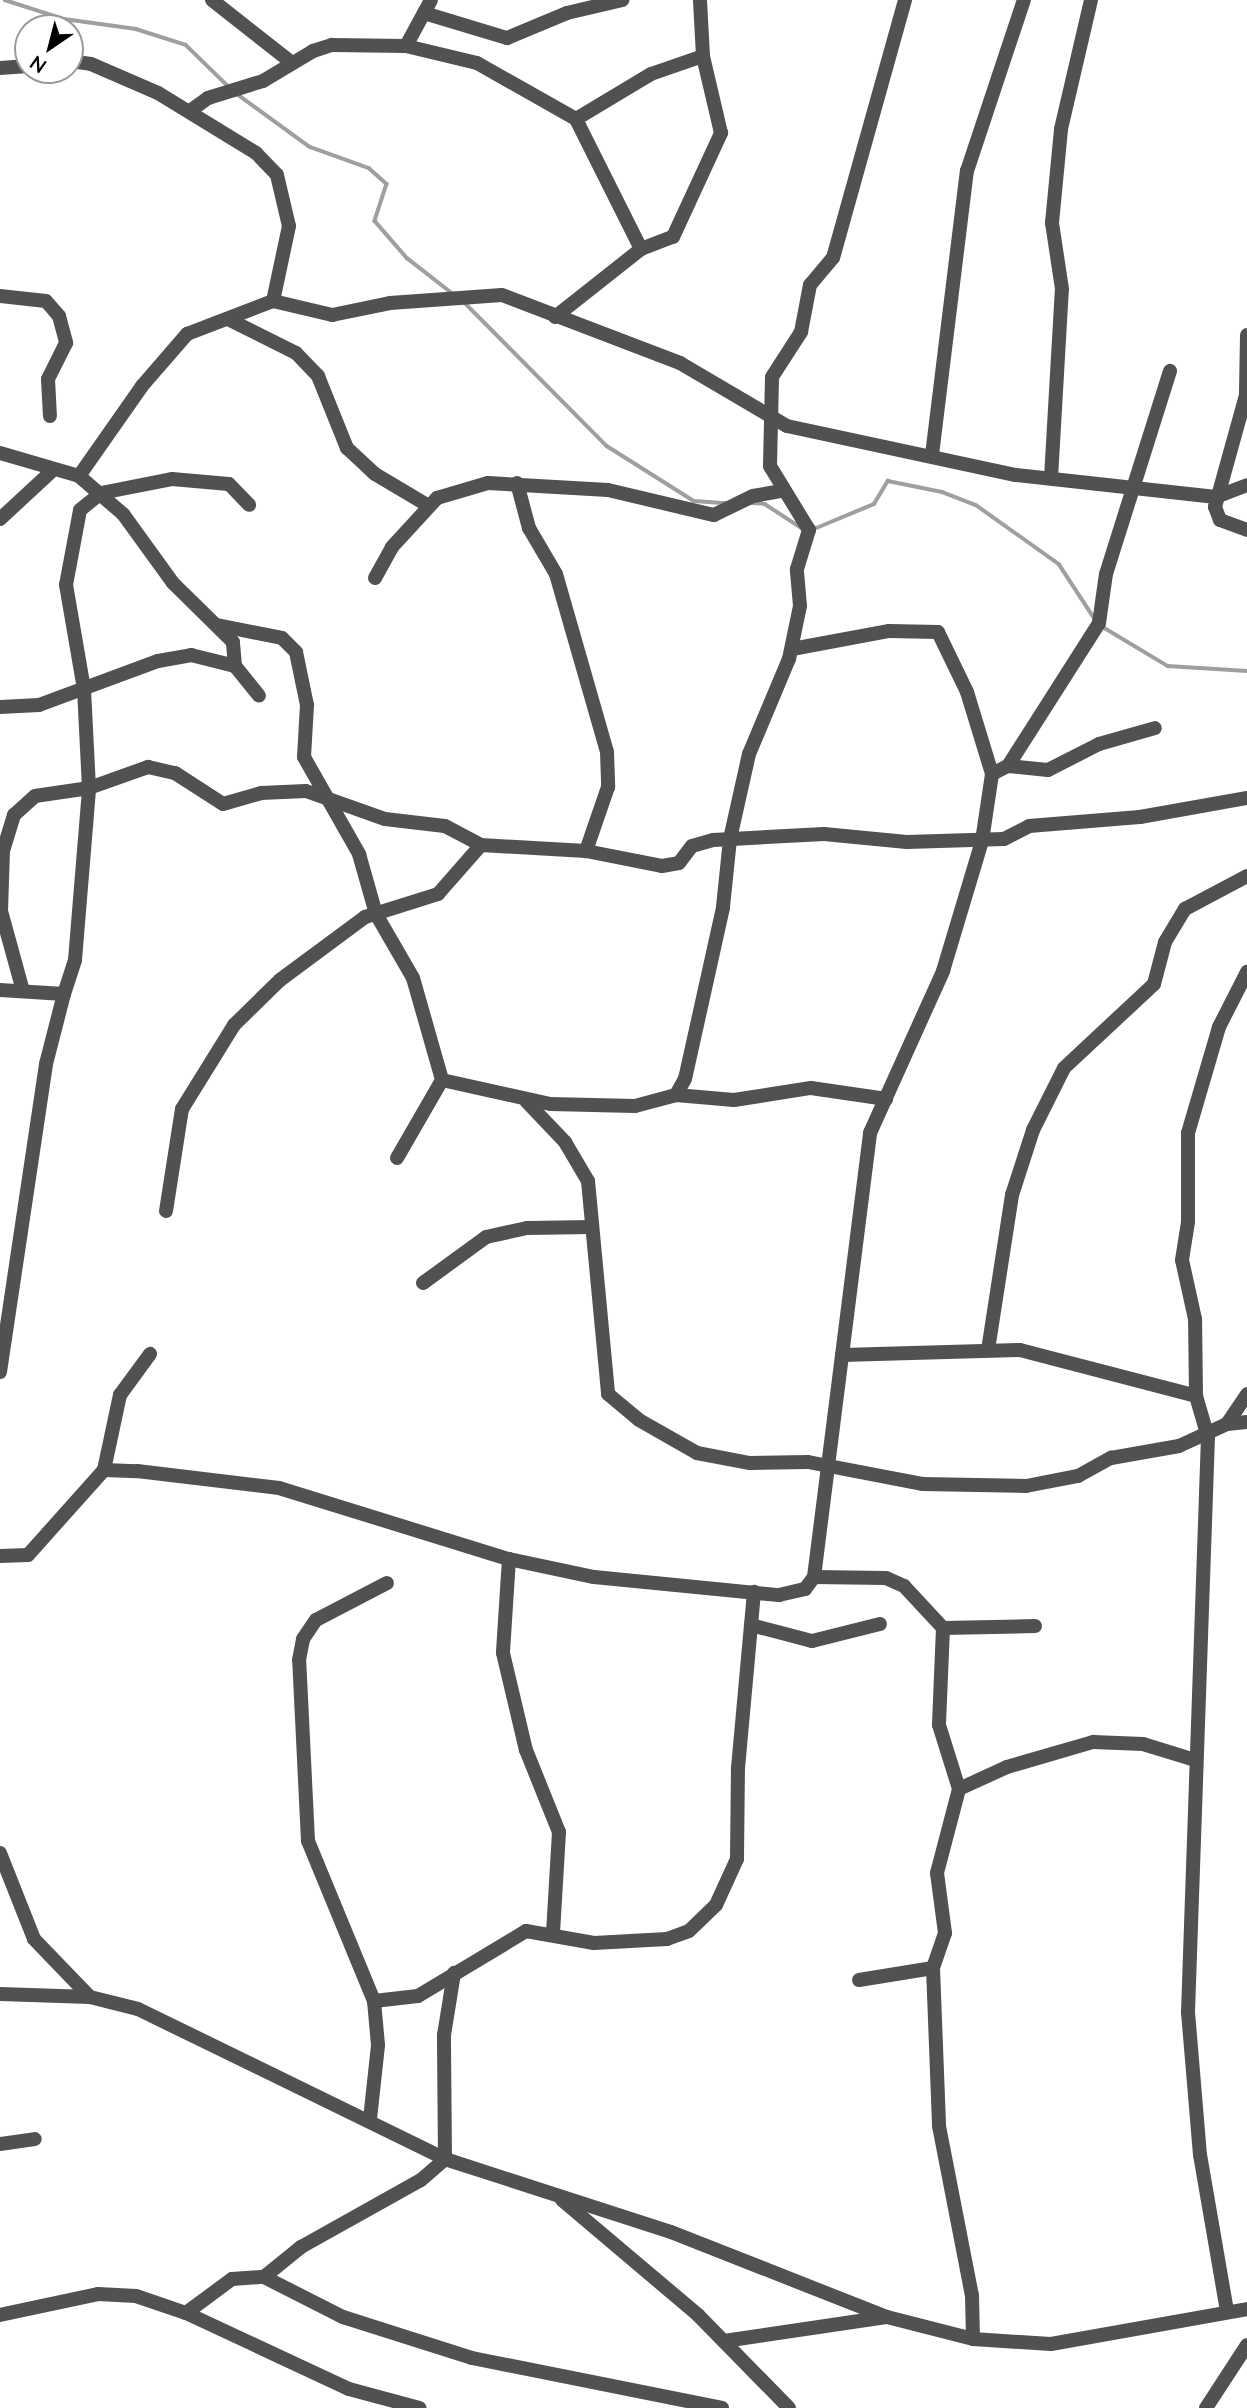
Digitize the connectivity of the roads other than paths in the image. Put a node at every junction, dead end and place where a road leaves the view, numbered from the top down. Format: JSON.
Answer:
{"nodes":[{"id":1,"x":212,"y":0,"type":"edge"},
{"id":2,"x":431,"y":0,"type":"edge"},
{"id":3,"x":622,"y":0,"type":"edge"},
{"id":4,"x":700,"y":0,"type":"edge"},
{"id":5,"x":905,"y":0,"type":"edge"},
{"id":6,"x":1024,"y":0,"type":"edge"},
{"id":7,"x":1091,"y":0,"type":"edge"},
{"id":8,"x":424,"y":13,"type":"junction"},
{"id":9,"x":406,"y":46,"type":"junction"},
{"id":10,"x":703,"y":56,"type":"junction"},
{"id":11,"x":292,"y":63,"type":"junction"},
{"id":12,"x":84,"y":65,"type":"edge"},
{"id":13,"x":190,"y":111,"type":"junction"},
{"id":14,"x":576,"y":119,"type":"junction"},
{"id":15,"x":641,"y":249,"type":"junction"},
{"id":16,"x":0,"y":296,"type":"edge"},
{"id":17,"x":273,"y":301,"type":"junction"},
{"id":18,"x":555,"y":317,"type":"junction"},
{"id":19,"x":228,"y":319,"type":"junction"},
{"id":20,"x":1247,"y":335,"type":"edge"},
{"id":21,"x":1170,"y":370,"type":"dead end"},
{"id":22,"x":50,"y":416,"type":"dead end"},
{"id":23,"x":772,"y":422,"type":"junction"},
{"id":24,"x":0,"y":453,"type":"edge"},
{"id":25,"x":932,"y":455,"type":"junction"},
{"id":26,"x":51,"y":472,"type":"junction"},
{"id":27,"x":79,"y":477,"type":"junction"},
{"id":28,"x":1051,"y":478,"type":"junction"},
{"id":29,"x":517,"y":483,"type":"junction"},
{"id":30,"x":1133,"y":485,"type":"junction"},
{"id":31,"x":1247,"y":485,"type":"edge"},
{"id":32,"x":782,"y":491,"type":"junction"},
{"id":33,"x":101,"y":493,"type":"junction"},
{"id":34,"x":1216,"y":497,"type":"junction"},
{"id":35,"x":249,"y":505,"type":"dead end"},
{"id":36,"x":429,"y":506,"type":"junction"},
{"id":37,"x":0,"y":519,"type":"edge"},
{"id":38,"x":1247,"y":530,"type":"edge"},
{"id":39,"x":375,"y":578,"type":"dead end"},
{"id":40,"x":218,"y":625,"type":"junction"},
{"id":41,"x":792,"y":649,"type":"junction"},
{"id":42,"x":235,"y":666,"type":"junction"},
{"id":43,"x":84,"y":689,"type":"junction"},
{"id":44,"x":260,"y":696,"type":"dead end"},
{"id":45,"x":0,"y":707,"type":"edge"},
{"id":46,"x":1155,"y":728,"type":"dead end"},
{"id":47,"x":1008,"y":766,"type":"junction"},
{"id":48,"x":992,"y":774,"type":"junction"},
{"id":49,"x":89,"y":788,"type":"junction"},
{"id":50,"x":1247,"y":799,"type":"edge"},
{"id":51,"x":326,"y":800,"type":"junction"},
{"id":52,"x":730,"y":839,"type":"junction"},
{"id":53,"x":982,"y":841,"type":"junction"},
{"id":54,"x":481,"y":845,"type":"junction"},
{"id":55,"x":586,"y":851,"type":"junction"},
{"id":56,"x":1247,"y":876,"type":"edge"},
{"id":57,"x":376,"y":914,"type":"junction"},
{"id":58,"x":1247,"y":972,"type":"edge"},
{"id":59,"x":0,"y":990,"type":"edge"},
{"id":60,"x":23,"y":991,"type":"junction"},
{"id":61,"x":64,"y":994,"type":"junction"},
{"id":62,"x":442,"y":1080,"type":"junction"},
{"id":63,"x":676,"y":1095,"type":"junction"},
{"id":64,"x":886,"y":1099,"type":"junction"},
{"id":65,"x":526,"y":1101,"type":"junction"},
{"id":66,"x":397,"y":1158,"type":"dead end"},
{"id":67,"x":166,"y":1211,"type":"dead end"},
{"id":68,"x":592,"y":1227,"type":"junction"},
{"id":69,"x":423,"y":1283,"type":"dead end"},
{"id":70,"x":988,"y":1350,"type":"junction"},
{"id":71,"x":150,"y":1354,"type":"dead end"},
{"id":72,"x":842,"y":1355,"type":"junction"},
{"id":73,"x":0,"y":1372,"type":"edge"},
{"id":74,"x":1247,"y":1394,"type":"edge"},
{"id":75,"x":1196,"y":1396,"type":"junction"},
{"id":76,"x":1247,"y":1422,"type":"edge"},
{"id":77,"x":1227,"y":1424,"type":"junction"},
{"id":78,"x":1208,"y":1437,"type":"junction"},
{"id":79,"x":830,"y":1465,"type":"junction"},
{"id":80,"x":104,"y":1471,"type":"junction"},
{"id":81,"x":0,"y":1556,"type":"edge"},
{"id":82,"x":509,"y":1559,"type":"junction"},
{"id":83,"x":814,"y":1577,"type":"junction"},
{"id":84,"x":387,"y":1583,"type":"dead end"},
{"id":85,"x":754,"y":1592,"type":"junction"},
{"id":86,"x":880,"y":1624,"type":"dead end"},
{"id":87,"x":751,"y":1625,"type":"junction"},
{"id":88,"x":1035,"y":1626,"type":"dead end"},
{"id":89,"x":943,"y":1629,"type":"junction"},
{"id":90,"x":1195,"y":1760,"type":"junction"},
{"id":91,"x":959,"y":1789,"type":"junction"},
{"id":92,"x":0,"y":1853,"type":"edge"},
{"id":93,"x":553,"y":1933,"type":"junction"},
{"id":94,"x":933,"y":1968,"type":"junction"},
{"id":95,"x":454,"y":1973,"type":"junction"},
{"id":96,"x":859,"y":1980,"type":"dead end"},
{"id":97,"x":0,"y":1994,"type":"edge"},
{"id":98,"x":90,"y":1997,"type":"junction"},
{"id":99,"x":374,"y":2001,"type":"junction"},
{"id":100,"x":370,"y":2119,"type":"junction"},
{"id":101,"x":35,"y":2139,"type":"dead end"},
{"id":102,"x":0,"y":2144,"type":"edge"},
{"id":103,"x":445,"y":2160,"type":"junction"},
{"id":104,"x":556,"y":2195,"type":"junction"},
{"id":105,"x":264,"y":2277,"type":"junction"},
{"id":106,"x":1247,"y":2309,"type":"edge"},
{"id":107,"x":1227,"y":2311,"type":"junction"},
{"id":108,"x":186,"y":2313,"type":"junction"},
{"id":109,"x":0,"y":2315,"type":"edge"},
{"id":110,"x":887,"y":2317,"type":"junction"},
{"id":111,"x":973,"y":2339,"type":"junction"},
{"id":112,"x":723,"y":2341,"type":"junction"},
{"id":113,"x":1247,"y":2345,"type":"edge"},
{"id":114,"x":419,"y":2408,"type":"edge"},
{"id":115,"x":722,"y":2408,"type":"edge"},
{"id":116,"x":789,"y":2408,"type":"edge"},
{"id":117,"x":1206,"y":2408,"type":"edge"}],
"edges":[{"from":1,"to":11,"type":"street"},
{"from":2,"to":8,"type":"street"},
{"from":3,"to":8,"type":"street"},
{"from":4,"to":10,"type":"street"},
{"from":5,"to":23,"type":"street"},
{"from":6,"to":25,"type":"street"},
{"from":7,"to":28,"type":"street"},
{"from":8,"to":9,"type":"street"},
{"from":9,"to":11,"type":"street"},
{"from":9,"to":14,"type":"street"},
{"from":10,"to":14,"type":"street"},
{"from":10,"to":15,"type":"street"},
{"from":11,"to":13,"type":"street"},
{"from":12,"to":13,"type":"street"},
{"from":13,"to":17,"type":"street"},
{"from":14,"to":15,"type":"street"},
{"from":15,"to":18,"type":"street"},
{"from":16,"to":22,"type":"street"},
{"from":17,"to":18,"type":"street"},
{"from":17,"to":19,"type":"street"},
{"from":18,"to":23,"type":"street"},
{"from":19,"to":27,"type":"street"},
{"from":19,"to":36,"type":"street"},
{"from":20,"to":34,"type":"street"},
{"from":21,"to":30,"type":"street"},
{"from":23,"to":25,"type":"street"},
{"from":23,"to":32,"type":"street"},
{"from":24,"to":26,"type":"street"},
{"from":25,"to":28,"type":"street"},
{"from":26,"to":27,"type":"street"},
{"from":26,"to":37,"type":"street"},
{"from":27,"to":33,"type":"street"},
{"from":28,"to":30,"type":"street"},
{"from":29,"to":32,"type":"street"},
{"from":29,"to":36,"type":"street"},
{"from":29,"to":55,"type":"street"},
{"from":30,"to":34,"type":"street"},
{"from":30,"to":47,"type":"street"},
{"from":31,"to":34,"type":"street"},
{"from":32,"to":41,"type":"street"},
{"from":33,"to":35,"type":"street"},
{"from":33,"to":40,"type":"street"},
{"from":33,"to":43,"type":"street"},
{"from":34,"to":38,"type":"street"},
{"from":36,"to":39,"type":"street"},
{"from":40,"to":42,"type":"street"},
{"from":40,"to":51,"type":"street"},
{"from":41,"to":48,"type":"street"},
{"from":41,"to":52,"type":"street"},
{"from":42,"to":43,"type":"street"},
{"from":42,"to":44,"type":"street"},
{"from":43,"to":45,"type":"street"},
{"from":43,"to":49,"type":"street"},
{"from":46,"to":47,"type":"street"},
{"from":47,"to":48,"type":"street"},
{"from":48,"to":53,"type":"street"},
{"from":49,"to":51,"type":"street"},
{"from":49,"to":60,"type":"street"},
{"from":49,"to":61,"type":"street"},
{"from":50,"to":53,"type":"street"},
{"from":51,"to":54,"type":"street"},
{"from":51,"to":57,"type":"street"},
{"from":52,"to":53,"type":"street"},
{"from":52,"to":55,"type":"street"},
{"from":52,"to":63,"type":"street"},
{"from":53,"to":64,"type":"street"},
{"from":54,"to":55,"type":"street"},
{"from":54,"to":57,"type":"street"},
{"from":56,"to":70,"type":"street"},
{"from":57,"to":62,"type":"street"},
{"from":57,"to":67,"type":"street"},
{"from":58,"to":75,"type":"street"},
{"from":59,"to":60,"type":"street"},
{"from":60,"to":61,"type":"street"},
{"from":61,"to":73,"type":"street"},
{"from":62,"to":65,"type":"street"},
{"from":62,"to":66,"type":"street"},
{"from":63,"to":64,"type":"street"},
{"from":63,"to":65,"type":"street"},
{"from":64,"to":72,"type":"street"},
{"from":65,"to":68,"type":"street"},
{"from":68,"to":69,"type":"street"},
{"from":68,"to":79,"type":"street"},
{"from":70,"to":72,"type":"street"},
{"from":70,"to":75,"type":"street"},
{"from":71,"to":80,"type":"street"},
{"from":72,"to":79,"type":"street"},
{"from":74,"to":77,"type":"street"},
{"from":75,"to":78,"type":"street"},
{"from":76,"to":77,"type":"street"},
{"from":77,"to":78,"type":"street"},
{"from":78,"to":79,"type":"street"},
{"from":78,"to":90,"type":"street"},
{"from":79,"to":83,"type":"street"},
{"from":80,"to":81,"type":"street"},
{"from":80,"to":82,"type":"street"},
{"from":82,"to":85,"type":"street"},
{"from":82,"to":93,"type":"street"},
{"from":83,"to":85,"type":"street"},
{"from":83,"to":89,"type":"street"},
{"from":84,"to":99,"type":"street"},
{"from":85,"to":87,"type":"street"},
{"from":86,"to":87,"type":"street"},
{"from":87,"to":93,"type":"street"},
{"from":88,"to":89,"type":"street"},
{"from":89,"to":91,"type":"street"},
{"from":90,"to":91,"type":"street"},
{"from":90,"to":107,"type":"street"},
{"from":91,"to":94,"type":"street"},
{"from":92,"to":98,"type":"street"},
{"from":93,"to":95,"type":"street"},
{"from":94,"to":96,"type":"street"},
{"from":94,"to":111,"type":"street"},
{"from":95,"to":99,"type":"street"},
{"from":95,"to":103,"type":"street"},
{"from":97,"to":98,"type":"street"},
{"from":98,"to":100,"type":"street"},
{"from":99,"to":100,"type":"street"},
{"from":100,"to":103,"type":"street"},
{"from":101,"to":102,"type":"street"},
{"from":103,"to":104,"type":"street"},
{"from":103,"to":105,"type":"street"},
{"from":104,"to":110,"type":"street"},
{"from":104,"to":112,"type":"street"},
{"from":105,"to":108,"type":"street"},
{"from":105,"to":115,"type":"street"},
{"from":106,"to":107,"type":"street"},
{"from":107,"to":111,"type":"street"},
{"from":108,"to":109,"type":"street"},
{"from":108,"to":114,"type":"street"},
{"from":110,"to":111,"type":"street"},
{"from":110,"to":112,"type":"street"},
{"from":112,"to":116,"type":"street"},
{"from":113,"to":117,"type":"street"}]}
